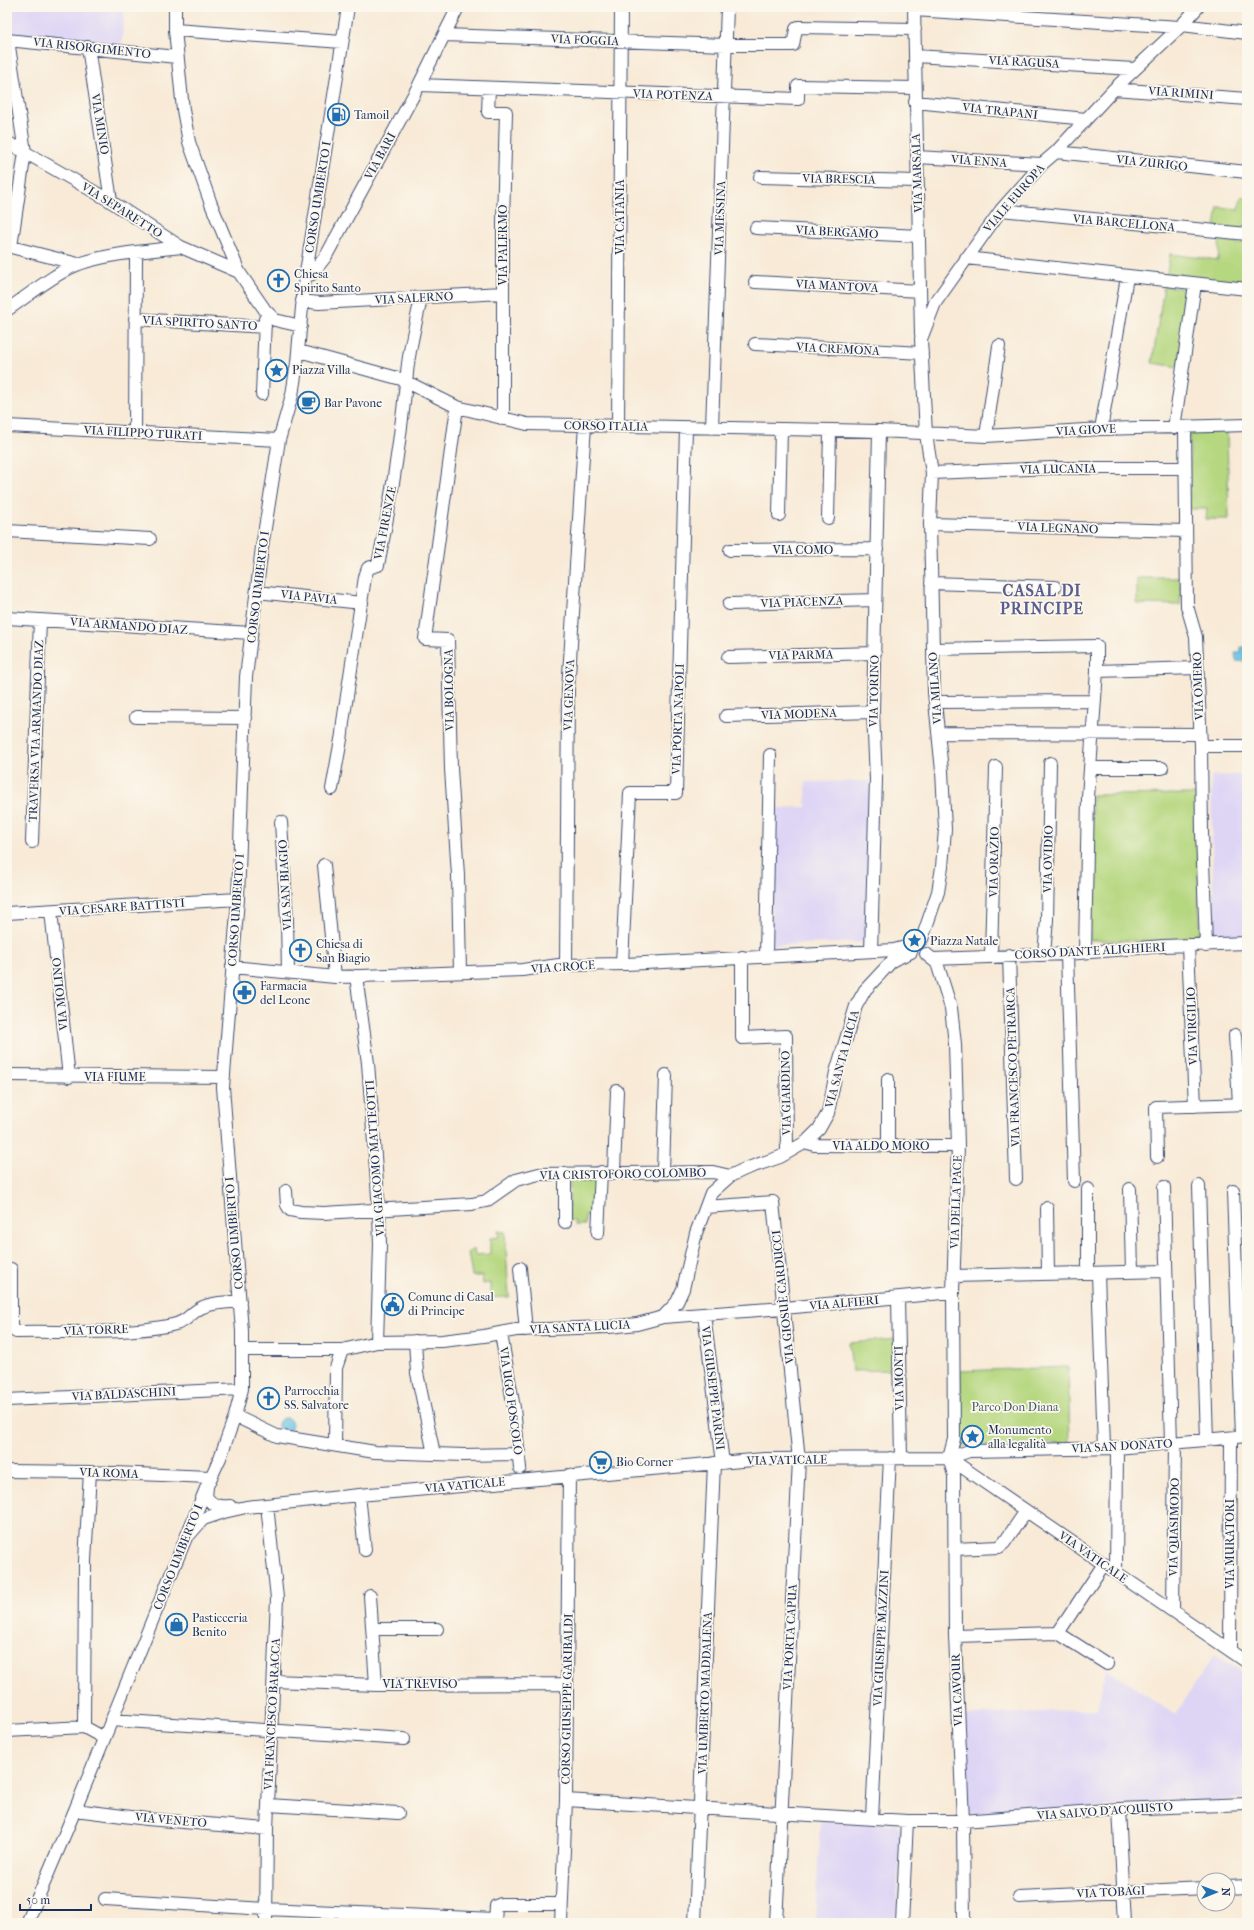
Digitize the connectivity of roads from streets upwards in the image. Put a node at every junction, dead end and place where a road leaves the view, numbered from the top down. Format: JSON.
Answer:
{"nodes":[{"id":1,"x":176,"y":7,"type":"edge"},
{"id":2,"x":348,"y":7,"type":"edge"},
{"id":3,"x":458,"y":7,"type":"edge"},
{"id":4,"x":621,"y":7,"type":"edge"},
{"id":5,"x":727,"y":7,"type":"edge"},
{"id":6,"x":1198,"y":7,"type":"edge"},
{"id":7,"x":914,"y":9,"type":"edge"},
{"id":8,"x":1181,"y":26,"type":"junction"},
{"id":9,"x":915,"y":29,"type":"junction"},
{"id":10,"x":175,"y":30,"type":"junction"},
{"id":11,"x":1247,"y":32,"type":"edge"},
{"id":12,"x":444,"y":35,"type":"junction"},
{"id":13,"x":8,"y":40,"type":"edge"},
{"id":14,"x":620,"y":41,"type":"junction"},
{"id":15,"x":342,"y":42,"type":"junction"},
{"id":16,"x":726,"y":45,"type":"junction"},
{"id":17,"x":88,"y":48,"type":"junction"},
{"id":18,"x":915,"y":56,"type":"junction"},
{"id":19,"x":177,"y":57,"type":"junction"},
{"id":20,"x":1134,"y":69,"type":"junction"},
{"id":21,"x":419,"y":85,"type":"junction"},
{"id":22,"x":489,"y":88,"type":"junction"},
{"id":23,"x":915,"y":88,"type":"junction"},
{"id":24,"x":1114,"y":89,"type":"junction"},
{"id":25,"x":621,"y":92,"type":"junction"},
{"id":26,"x":724,"y":97,"type":"junction"},
{"id":27,"x":1247,"y":99,"type":"edge"},
{"id":28,"x":915,"y":102,"type":"junction"},
{"id":29,"x":1086,"y":119,"type":"junction"},
{"id":30,"x":7,"y":142,"type":"edge"},
{"id":31,"x":25,"y":152,"type":"junction"},
{"id":32,"x":1056,"y":152,"type":"junction"},
{"id":33,"x":916,"y":157,"type":"junction"},
{"id":34,"x":1042,"y":164,"type":"junction"},
{"id":35,"x":1247,"y":172,"type":"edge"},
{"id":36,"x":760,"y":177,"type":"dead end"},
{"id":37,"x":917,"y":180,"type":"junction"},
{"id":38,"x":112,"y":201,"type":"junction"},
{"id":39,"x":1001,"y":210,"type":"junction"},
{"id":40,"x":756,"y":228,"type":"dead end"},
{"id":41,"x":1247,"y":234,"type":"edge"},
{"id":42,"x":919,"y":236,"type":"junction"},
{"id":43,"x":9,"y":247,"type":"edge"},
{"id":44,"x":181,"y":247,"type":"junction"},
{"id":45,"x":136,"y":258,"type":"dead end"},
{"id":46,"x":966,"y":258,"type":"junction"},
{"id":47,"x":78,"y":264,"type":"junction"},
{"id":48,"x":239,"y":272,"type":"junction"},
{"id":49,"x":306,"y":276,"type":"junction"},
{"id":50,"x":1127,"y":277,"type":"junction"},
{"id":51,"x":755,"y":282,"type":"dead end"},
{"id":52,"x":1195,"y":284,"type":"junction"},
{"id":53,"x":1247,"y":289,"type":"edge"},
{"id":54,"x":920,"y":291,"type":"junction"},
{"id":55,"x":502,"y":292,"type":"junction"},
{"id":56,"x":421,"y":298,"type":"junction"},
{"id":57,"x":302,"y":301,"type":"junction"},
{"id":58,"x":7,"y":310,"type":"edge"},
{"id":59,"x":265,"y":310,"type":"junction"},
{"id":60,"x":135,"y":320,"type":"junction"},
{"id":61,"x":301,"y":326,"type":"junction"},
{"id":62,"x":265,"y":327,"type":"junction"},
{"id":63,"x":921,"y":339,"type":"junction"},
{"id":64,"x":754,"y":344,"type":"dead end"},
{"id":65,"x":999,"y":346,"type":"dead end"},
{"id":66,"x":299,"y":351,"type":"junction"},
{"id":67,"x":922,"y":353,"type":"junction"},
{"id":68,"x":407,"y":382,"type":"junction"},
{"id":69,"x":262,"y":394,"type":"dead end"},
{"id":70,"x":457,"y":407,"type":"junction"},
{"id":71,"x":503,"y":419,"type":"junction"},
{"id":72,"x":585,"y":425,"type":"junction"},
{"id":73,"x":1247,"y":425,"type":"edge"},
{"id":74,"x":7,"y":426,"type":"edge"},
{"id":75,"x":618,"y":426,"type":"junction"},
{"id":76,"x":686,"y":428,"type":"junction"},
{"id":77,"x":712,"y":428,"type":"junction"},
{"id":78,"x":1179,"y":428,"type":"junction"},
{"id":79,"x":781,"y":429,"type":"junction"},
{"id":80,"x":1101,"y":429,"type":"junction"},
{"id":81,"x":879,"y":431,"type":"junction"},
{"id":82,"x":830,"y":432,"type":"junction"},
{"id":83,"x":135,"y":433,"type":"junction"},
{"id":84,"x":926,"y":434,"type":"junction"},
{"id":85,"x":986,"y":436,"type":"junction"},
{"id":86,"x":280,"y":440,"type":"junction"},
{"id":87,"x":1185,"y":468,"type":"junction"},
{"id":88,"x":932,"y":473,"type":"junction"},
{"id":89,"x":779,"y":515,"type":"dead end"},
{"id":90,"x":828,"y":518,"type":"dead end"},
{"id":91,"x":930,"y":524,"type":"junction"},
{"id":92,"x":7,"y":531,"type":"edge"},
{"id":93,"x":1185,"y":531,"type":"junction"},
{"id":94,"x":150,"y":539,"type":"dead end"},
{"id":95,"x":730,"y":550,"type":"dead end"},
{"id":96,"x":876,"y":550,"type":"junction"},
{"id":97,"x":931,"y":583,"type":"junction"},
{"id":98,"x":1055,"y":587,"type":"dead end"},
{"id":99,"x":257,"y":592,"type":"junction"},
{"id":100,"x":875,"y":600,"type":"junction"},
{"id":101,"x":362,"y":603,"type":"junction"},
{"id":102,"x":729,"y":604,"type":"dead end"},
{"id":103,"x":7,"y":618,"type":"edge"},
{"id":104,"x":40,"y":620,"type":"junction"},
{"id":105,"x":251,"y":634,"type":"junction"},
{"id":106,"x":933,"y":649,"type":"junction"},
{"id":107,"x":874,"y":653,"type":"junction"},
{"id":108,"x":728,"y":656,"type":"dead end"},
{"id":109,"x":1197,"y":668,"type":"junction"},
{"id":110,"x":1097,"y":671,"type":"junction"},
{"id":111,"x":1094,"y":701,"type":"junction"},
{"id":112,"x":936,"y":702,"type":"junction"},
{"id":113,"x":872,"y":712,"type":"junction"},
{"id":114,"x":726,"y":716,"type":"dead end"},
{"id":115,"x":136,"y":717,"type":"dead end"},
{"id":116,"x":245,"y":718,"type":"junction"},
{"id":117,"x":938,"y":733,"type":"junction"},
{"id":118,"x":1092,"y":734,"type":"junction"},
{"id":119,"x":1200,"y":734,"type":"junction"},
{"id":120,"x":1201,"y":746,"type":"junction"},
{"id":121,"x":1247,"y":746,"type":"edge"},
{"id":122,"x":770,"y":755,"type":"dead end"},
{"id":123,"x":1050,"y":763,"type":"dead end"},
{"id":124,"x":996,"y":767,"type":"dead end"},
{"id":125,"x":1090,"y":768,"type":"junction"},
{"id":126,"x":1162,"y":768,"type":"dead end"},
{"id":127,"x":332,"y":789,"type":"dead end"},
{"id":128,"x":281,"y":822,"type":"dead end"},
{"id":129,"x":32,"y":842,"type":"dead end"},
{"id":130,"x":324,"y":865,"type":"dead end"},
{"id":131,"x":238,"y":900,"type":"junction"},
{"id":132,"x":51,"y":911,"type":"junction"},
{"id":133,"x":7,"y":913,"type":"edge"},
{"id":134,"x":922,"y":939,"type":"junction"},
{"id":135,"x":1247,"y":944,"type":"edge"},
{"id":136,"x":1188,"y":946,"type":"junction"},
{"id":137,"x":1206,"y":946,"type":"junction"},
{"id":138,"x":911,"y":948,"type":"junction"},
{"id":139,"x":871,"y":951,"type":"junction"},
{"id":140,"x":1085,"y":952,"type":"junction"},
{"id":141,"x":1044,"y":954,"type":"junction"},
{"id":142,"x":1067,"y":954,"type":"junction"},
{"id":143,"x":1009,"y":955,"type":"junction"},
{"id":144,"x":766,"y":956,"type":"junction"},
{"id":145,"x":930,"y":956,"type":"junction"},
{"id":146,"x":991,"y":956,"type":"junction"},
{"id":147,"x":742,"y":957,"type":"junction"},
{"id":148,"x":622,"y":964,"type":"junction"},
{"id":149,"x":566,"y":965,"type":"junction"},
{"id":150,"x":232,"y":967,"type":"junction"},
{"id":151,"x":288,"y":972,"type":"junction"},
{"id":152,"x":460,"y":972,"type":"junction"},
{"id":153,"x":335,"y":976,"type":"junction"},
{"id":154,"x":356,"y":976,"type":"junction"},
{"id":155,"x":1235,"y":1035,"type":"dead end"},
{"id":156,"x":7,"y":1075,"type":"edge"},
{"id":157,"x":666,"y":1075,"type":"dead end"},
{"id":158,"x":69,"y":1076,"type":"junction"},
{"id":159,"x":224,"y":1077,"type":"junction"},
{"id":160,"x":888,"y":1079,"type":"dead end"},
{"id":161,"x":617,"y":1091,"type":"dead end"},
{"id":162,"x":1243,"y":1104,"type":"edge"},
{"id":163,"x":1195,"y":1106,"type":"junction"},
{"id":164,"x":806,"y":1142,"type":"junction"},
{"id":165,"x":888,"y":1146,"type":"junction"},
{"id":166,"x":958,"y":1146,"type":"junction"},
{"id":167,"x":787,"y":1153,"type":"junction"},
{"id":168,"x":1157,"y":1157,"type":"dead end"},
{"id":169,"x":601,"y":1172,"type":"junction"},
{"id":170,"x":614,"y":1172,"type":"junction"},
{"id":171,"x":663,"y":1172,"type":"junction"},
{"id":172,"x":566,"y":1173,"type":"junction"},
{"id":173,"x":730,"y":1176,"type":"junction"},
{"id":174,"x":1016,"y":1179,"type":"dead end"},
{"id":175,"x":1074,"y":1181,"type":"dead end"},
{"id":176,"x":1199,"y":1186,"type":"dead end"},
{"id":177,"x":1164,"y":1187,"type":"dead end"},
{"id":178,"x":1088,"y":1189,"type":"dead end"},
{"id":179,"x":1130,"y":1189,"type":"dead end"},
{"id":180,"x":286,"y":1191,"type":"dead end"},
{"id":181,"x":1233,"y":1191,"type":"dead end"},
{"id":182,"x":706,"y":1207,"type":"junction"},
{"id":183,"x":1047,"y":1208,"type":"dead end"},
{"id":184,"x":379,"y":1210,"type":"junction"},
{"id":185,"x":565,"y":1222,"type":"dead end"},
{"id":186,"x":598,"y":1233,"type":"dead end"},
{"id":187,"x":520,"y":1268,"type":"dead end"},
{"id":188,"x":7,"y":1269,"type":"edge"},
{"id":189,"x":1166,"y":1271,"type":"junction"},
{"id":190,"x":1132,"y":1272,"type":"junction"},
{"id":191,"x":1093,"y":1273,"type":"junction"},
{"id":192,"x":1048,"y":1274,"type":"junction"},
{"id":193,"x":953,"y":1276,"type":"junction"},
{"id":194,"x":953,"y":1292,"type":"junction"},
{"id":195,"x":898,"y":1298,"type":"junction"},
{"id":196,"x":240,"y":1301,"type":"junction"},
{"id":197,"x":784,"y":1308,"type":"junction"},
{"id":198,"x":704,"y":1314,"type":"junction"},
{"id":199,"x":663,"y":1317,"type":"junction"},
{"id":200,"x":526,"y":1330,"type":"junction"},
{"id":201,"x":501,"y":1334,"type":"junction"},
{"id":202,"x":415,"y":1341,"type":"junction"},
{"id":203,"x":377,"y":1342,"type":"junction"},
{"id":204,"x":243,"y":1350,"type":"junction"},
{"id":205,"x":342,"y":1350,"type":"junction"},
{"id":206,"x":242,"y":1389,"type":"junction"},
{"id":207,"x":7,"y":1400,"type":"edge"},
{"id":208,"x":235,"y":1416,"type":"junction"},
{"id":209,"x":1240,"y":1437,"type":"edge"},
{"id":210,"x":1207,"y":1440,"type":"junction"},
{"id":211,"x":1173,"y":1444,"type":"junction"},
{"id":212,"x":335,"y":1445,"type":"junction"},
{"id":213,"x":1104,"y":1448,"type":"junction"},
{"id":214,"x":1118,"y":1448,"type":"junction"},
{"id":215,"x":434,"y":1454,"type":"junction"},
{"id":216,"x":520,"y":1454,"type":"junction"},
{"id":217,"x":895,"y":1458,"type":"junction"},
{"id":218,"x":949,"y":1458,"type":"junction"},
{"id":219,"x":799,"y":1460,"type":"junction"},
{"id":220,"x":718,"y":1463,"type":"junction"},
{"id":221,"x":520,"y":1468,"type":"dead end"},
{"id":222,"x":7,"y":1471,"type":"edge"},
{"id":223,"x":90,"y":1472,"type":"junction"},
{"id":224,"x":570,"y":1475,"type":"junction"},
{"id":225,"x":208,"y":1481,"type":"junction"},
{"id":226,"x":358,"y":1495,"type":"junction"},
{"id":227,"x":267,"y":1505,"type":"junction"},
{"id":228,"x":1026,"y":1510,"type":"junction"},
{"id":229,"x":954,"y":1549,"type":"junction"},
{"id":230,"x":365,"y":1550,"type":"dead end"},
{"id":231,"x":1104,"y":1564,"type":"junction"},
{"id":232,"x":1116,"y":1573,"type":"junction"},
{"id":233,"x":170,"y":1576,"type":"junction"},
{"id":234,"x":370,"y":1596,"type":"dead end"},
{"id":235,"x":1173,"y":1611,"type":"junction"},
{"id":236,"x":373,"y":1629,"type":"junction"},
{"id":237,"x":437,"y":1629,"type":"dead end"},
{"id":238,"x":1058,"y":1633,"type":"junction"},
{"id":239,"x":955,"y":1636,"type":"junction"},
{"id":240,"x":1230,"y":1650,"type":"junction"},
{"id":241,"x":1247,"y":1662,"type":"edge"},
{"id":242,"x":1107,"y":1664,"type":"dead end"},
{"id":243,"x":274,"y":1681,"type":"junction"},
{"id":244,"x":567,"y":1684,"type":"junction"},
{"id":245,"x":376,"y":1685,"type":"junction"},
{"id":246,"x":111,"y":1720,"type":"junction"},
{"id":247,"x":84,"y":1727,"type":"junction"},
{"id":248,"x":271,"y":1730,"type":"junction"},
{"id":249,"x":7,"y":1731,"type":"edge"},
{"id":250,"x":104,"y":1738,"type":"junction"},
{"id":251,"x":404,"y":1739,"type":"dead end"},
{"id":252,"x":566,"y":1800,"type":"junction"},
{"id":253,"x":1247,"y":1804,"type":"edge"},
{"id":254,"x":268,"y":1805,"type":"junction"},
{"id":255,"x":1119,"y":1809,"type":"junction"},
{"id":256,"x":75,"y":1810,"type":"junction"},
{"id":257,"x":701,"y":1810,"type":"junction"},
{"id":258,"x":398,"y":1813,"type":"dead end"},
{"id":259,"x":782,"y":1814,"type":"junction"},
{"id":260,"x":872,"y":1818,"type":"junction"},
{"id":261,"x":907,"y":1821,"type":"junction"},
{"id":262,"x":962,"y":1821,"type":"junction"},
{"id":263,"x":267,"y":1828,"type":"junction"},
{"id":264,"x":1247,"y":1886,"type":"edge"},
{"id":265,"x":1236,"y":1887,"type":"edge"},
{"id":266,"x":1196,"y":1888,"type":"edge"},
{"id":267,"x":1124,"y":1892,"type":"junction"},
{"id":268,"x":1019,"y":1897,"type":"dead end"},
{"id":269,"x":105,"y":1899,"type":"dead end"},
{"id":270,"x":561,"y":1904,"type":"junction"},
{"id":271,"x":266,"y":1909,"type":"junction"},
{"id":272,"x":495,"y":1921,"type":"edge"},
{"id":273,"x":27,"y":1923,"type":"edge"},
{"id":274,"x":266,"y":1923,"type":"edge"},
{"id":275,"x":561,"y":1923,"type":"edge"},
{"id":276,"x":696,"y":1923,"type":"edge"},
{"id":277,"x":776,"y":1923,"type":"edge"},
{"id":278,"x":902,"y":1923,"type":"edge"},
{"id":279,"x":964,"y":1923,"type":"edge"},
{"id":280,"x":1125,"y":1923,"type":"edge"}],
"edges":[{"from":1,"to":10,"type":"street"},
{"from":2,"to":15,"type":"street","name":"CORSO UMBERTO I"},
{"from":3,"to":12,"type":"street","name":"VIA BARI"},
{"from":4,"to":14,"type":"street","name":"VIA CATANIA"},
{"from":5,"to":16,"type":"street","name":"VIA MESSINA"},
{"from":6,"to":8,"type":"street","name":"VIALE EUROPA"},
{"from":7,"to":8,"type":"street"},
{"from":7,"to":9,"type":"street","name":"VIA MARSALA"},
{"from":8,"to":11,"type":"street"},
{"from":8,"to":20,"type":"street","name":"VIALE EUROPA"},
{"from":9,"to":16,"type":"street","name":"VIA FOGGIA"},
{"from":9,"to":18,"type":"street","name":"VIA MARSALA"},
{"from":10,"to":15,"type":"street"},
{"from":10,"to":19,"type":"street"},
{"from":12,"to":14,"type":"street","name":"VIA FOGGIA"},
{"from":12,"to":21,"type":"street","name":"VIA BARI"},
{"from":13,"to":17,"type":"street","name":"VIA RISORGIMENTO"},
{"from":13,"to":31,"type":"street"},
{"from":14,"to":16,"type":"street","name":"VIA FOGGIA"},
{"from":14,"to":25,"type":"street","name":"VIA CATANIA"},
{"from":15,"to":49,"type":"street","name":"CORSO UMBERTO I"},
{"from":16,"to":26,"type":"street","name":"VIA MESSINA"},
{"from":17,"to":19,"type":"street","name":"VIA RISORGIMENTO"},
{"from":17,"to":38,"type":"street","name":"VIA MINIO"},
{"from":18,"to":20,"type":"street","name":"VIA RAGUSA"},
{"from":18,"to":23,"type":"street","name":"VIA MARSALA"},
{"from":19,"to":48,"type":"street"},
{"from":20,"to":24,"type":"street","name":"VIALE EUROPA"},
{"from":21,"to":22,"type":"street","name":"VIA POTENZA"},
{"from":21,"to":49,"type":"street","name":"VIA BARI"},
{"from":22,"to":25,"type":"street","name":"VIA POTENZA"},
{"from":22,"to":55,"type":"street","name":"VIA PALERMO"},
{"from":23,"to":26,"type":"street","name":"VIA POTENZA"},
{"from":23,"to":28,"type":"street","name":"VIA MARSALA"},
{"from":24,"to":27,"type":"street","name":"VIA RIMINI"},
{"from":24,"to":29,"type":"street","name":"VIALE EUROPA"},
{"from":25,"to":26,"type":"street","name":"VIA POTENZA"},
{"from":25,"to":75,"type":"street","name":"VIA CATANIA"},
{"from":26,"to":77,"type":"street","name":"VIA MESSINA"},
{"from":28,"to":29,"type":"street","name":"VIA TRAPANI"},
{"from":28,"to":33,"type":"street","name":"VIA MARSALA"},
{"from":29,"to":32,"type":"street","name":"VIALE EUROPA"},
{"from":30,"to":31,"type":"street","name":"VIA SEPARETTO"},
{"from":31,"to":38,"type":"street","name":"VIA SEPARETTO"},
{"from":31,"to":43,"type":"street"},
{"from":32,"to":34,"type":"street","name":"VIALE EUROPA"},
{"from":32,"to":35,"type":"street","name":"VIA ZURIGO"},
{"from":33,"to":34,"type":"street","name":"VIA ENNA"},
{"from":33,"to":37,"type":"street","name":"VIA MARSALA"},
{"from":34,"to":39,"type":"street","name":"VIALE EUROPA"},
{"from":36,"to":37,"type":"street","name":"VIA BRESCIA"},
{"from":37,"to":42,"type":"street","name":"VIA MARSALA"},
{"from":38,"to":44,"type":"street","name":"VIA SEPARETTO"},
{"from":39,"to":41,"type":"street","name":"VIA BARCELLONA"},
{"from":39,"to":46,"type":"street","name":"VIALE EUROPA"},
{"from":40,"to":42,"type":"street","name":"VIA BERGAMO"},
{"from":42,"to":54,"type":"street","name":"VIA MARSALA"},
{"from":43,"to":47,"type":"street"},
{"from":44,"to":47,"type":"street"},
{"from":44,"to":48,"type":"street","name":"VIA SEPARETTO"},
{"from":45,"to":60,"type":"street","name":"VIA SPIRITO SANTO"},
{"from":46,"to":50,"type":"street"},
{"from":46,"to":63,"type":"street","name":"VIALE EUROPA"},
{"from":47,"to":58,"type":"street"},
{"from":48,"to":59,"type":"street"},
{"from":49,"to":57,"type":"street","name":"CORSO UMBERTO I"},
{"from":50,"to":52,"type":"street"},
{"from":50,"to":80,"type":"street"},
{"from":51,"to":54,"type":"street","name":"VIA MANTOVA"},
{"from":52,"to":53,"type":"street"},
{"from":52,"to":78,"type":"street","name":"VIA OMERO"},
{"from":54,"to":63,"type":"street","name":"VIA MARSALA"},
{"from":55,"to":56,"type":"street","name":"VIA SALERNO"},
{"from":55,"to":71,"type":"street","name":"VIA PALERMO"},
{"from":56,"to":57,"type":"street","name":"VIA SALERNO"},
{"from":56,"to":68,"type":"street","name":"VIA FIRENZE"},
{"from":57,"to":61,"type":"street","name":"CORSO UMBERTO I"},
{"from":59,"to":61,"type":"street"},
{"from":59,"to":62,"type":"street"},
{"from":60,"to":62,"type":"street","name":"VIA SPIRITO SANTO"},
{"from":60,"to":83,"type":"street","name":"VIA SPIRITO SANTO"},
{"from":61,"to":66,"type":"street","name":"CORSO UMBERTO I"},
{"from":62,"to":69,"type":"street"},
{"from":63,"to":67,"type":"street","name":"VIALE EUROPA"},
{"from":64,"to":67,"type":"street","name":"VIA CREMONA"},
{"from":65,"to":85,"type":"street"},
{"from":66,"to":68,"type":"street","name":"CORSO ITALIA"},
{"from":66,"to":86,"type":"street","name":"CORSO UMBERTO I"},
{"from":67,"to":84,"type":"street","name":"VIALE EUROPA"},
{"from":68,"to":70,"type":"street","name":"CORSO ITALIA"},
{"from":68,"to":101,"type":"street","name":"VIA FIRENZE"},
{"from":70,"to":71,"type":"street","name":"CORSO ITALIA"},
{"from":70,"to":152,"type":"street","name":"VIA BOLOGNA"},
{"from":71,"to":72,"type":"street","name":"CORSO ITALIA"},
{"from":72,"to":75,"type":"street","name":"CORSO ITALIA"},
{"from":72,"to":149,"type":"street","name":"VIA GENOVA"},
{"from":73,"to":78,"type":"street","name":"VIA GIOVE"},
{"from":74,"to":83,"type":"street","name":"VIA FILIPPO TURATI"},
{"from":75,"to":76,"type":"street","name":"CORSO ITALIA"},
{"from":76,"to":77,"type":"street","name":"CORSO ITALIA"},
{"from":76,"to":148,"type":"street","name":"VIA PORTA NAPOLI"},
{"from":77,"to":79,"type":"street","name":"CORSO ITALIA"},
{"from":78,"to":80,"type":"street","name":"VIA GIOVE"},
{"from":78,"to":87,"type":"street","name":"VIA OMERO"},
{"from":79,"to":82,"type":"street","name":"CORSO ITALIA"},
{"from":79,"to":89,"type":"street"},
{"from":80,"to":85,"type":"street","name":"VIA GIOVE"},
{"from":81,"to":82,"type":"street","name":"CORSO ITALIA"},
{"from":81,"to":84,"type":"street","name":"CORSO ITALIA"},
{"from":81,"to":96,"type":"street","name":"VIA TORINO"},
{"from":82,"to":90,"type":"street"},
{"from":83,"to":86,"type":"street","name":"VIA FILIPPO TURATI"},
{"from":84,"to":85,"type":"street","name":"VIA GIOVE"},
{"from":84,"to":88,"type":"street","name":"VIA MILANO"},
{"from":86,"to":99,"type":"street","name":"CORSO UMBERTO I"},
{"from":87,"to":88,"type":"street","name":"VIA LUCANIA"},
{"from":87,"to":93,"type":"street","name":"VIA OMERO"},
{"from":88,"to":91,"type":"street","name":"VIA MILANO"},
{"from":91,"to":93,"type":"street","name":"VIA LEGNANO"},
{"from":91,"to":97,"type":"street","name":"VIA MILANO"},
{"from":92,"to":94,"type":"street"},
{"from":93,"to":109,"type":"street","name":"VIA OMERO"},
{"from":95,"to":96,"type":"street","name":"VIA COMO"},
{"from":96,"to":100,"type":"street","name":"VIA TORINO"},
{"from":97,"to":98,"type":"street"},
{"from":97,"to":106,"type":"street","name":"VIA MILANO"},
{"from":99,"to":101,"type":"street","name":"VIA PAVIA"},
{"from":99,"to":105,"type":"street","name":"CORSO UMBERTO I"},
{"from":100,"to":102,"type":"street","name":"VIA PIACENZA"},
{"from":100,"to":107,"type":"street","name":"VIA TORINO"},
{"from":101,"to":127,"type":"street","name":"VIA FIRENZE"},
{"from":103,"to":104,"type":"street","name":"VIA ARMANDO DIAZ"},
{"from":104,"to":105,"type":"street","name":"VIA ARMANDO DIAZ"},
{"from":104,"to":129,"type":"street","name":"TRAVERSA VIA ARMANDO DIAZ"},
{"from":105,"to":116,"type":"street","name":"CORSO UMBERTO I"},
{"from":106,"to":110,"type":"street"},
{"from":106,"to":112,"type":"street","name":"VIA MILANO"},
{"from":107,"to":108,"type":"street","name":"VIA PARMA"},
{"from":107,"to":113,"type":"street","name":"VIA TORINO"},
{"from":109,"to":110,"type":"street"},
{"from":109,"to":119,"type":"street","name":"VIA OMERO"},
{"from":110,"to":111,"type":"street"},
{"from":111,"to":112,"type":"street"},
{"from":111,"to":118,"type":"street"},
{"from":112,"to":117,"type":"street","name":"VIA MILANO"},
{"from":113,"to":114,"type":"street","name":"VIA MODENA"},
{"from":113,"to":139,"type":"street","name":"VIA TORINO"},
{"from":115,"to":116,"type":"street"},
{"from":116,"to":131,"type":"street","name":"CORSO UMBERTO I"},
{"from":117,"to":118,"type":"street"},
{"from":117,"to":134,"type":"street","name":"VIA MILANO"},
{"from":118,"to":119,"type":"street"},
{"from":118,"to":125,"type":"street"},
{"from":119,"to":120,"type":"street","name":"VIA OMERO"},
{"from":120,"to":121,"type":"street"},
{"from":120,"to":137,"type":"street","name":"VIA OMERO"},
{"from":122,"to":144,"type":"street"},
{"from":123,"to":141,"type":"street","name":"VIA OVIDIO"},
{"from":124,"to":146,"type":"street","name":"VIA ORAZIO"},
{"from":125,"to":126,"type":"street"},
{"from":125,"to":140,"type":"street"},
{"from":128,"to":151,"type":"street","name":"VIA SAN BIAGIO"},
{"from":130,"to":153,"type":"street"},
{"from":131,"to":132,"type":"street","name":"VIA CESARE BATTISTI"},
{"from":131,"to":150,"type":"street","name":"CORSO UMBERTO I"},
{"from":132,"to":133,"type":"street","name":"VIA CESARE BATTISTI"},
{"from":132,"to":158,"type":"street","name":"VIA MOLINO"},
{"from":134,"to":138,"type":"street"},
{"from":134,"to":145,"type":"street","name":"VIA DELLA PACE"},
{"from":135,"to":137,"type":"street","name":"CORSO DANTE ALIGHIERI"},
{"from":136,"to":137,"type":"street","name":"CORSO DANTE ALIGHIERI"},
{"from":136,"to":140,"type":"street","name":"CORSO DANTE ALIGHIERI"},
{"from":136,"to":163,"type":"street","name":"VIA VIRGILIO"},
{"from":138,"to":139,"type":"street","name":"VIA CROCE"},
{"from":138,"to":145,"type":"street","name":"CORSO DANTE ALIGHIERI"},
{"from":138,"to":164,"type":"street","name":"VIA SANTA LUCIA"},
{"from":139,"to":144,"type":"street","name":"VIA CROCE"},
{"from":140,"to":142,"type":"street","name":"CORSO DANTE ALIGHIERI"},
{"from":141,"to":142,"type":"street","name":"CORSO DANTE ALIGHIERI"},
{"from":141,"to":143,"type":"street","name":"CORSO DANTE ALIGHIERI"},
{"from":142,"to":175,"type":"street"},
{"from":143,"to":146,"type":"street","name":"CORSO DANTE ALIGHIERI"},
{"from":143,"to":174,"type":"street","name":"VIA FRANCESCO PETRARCA"},
{"from":144,"to":147,"type":"street","name":"VIA CROCE"},
{"from":145,"to":146,"type":"street","name":"CORSO DANTE ALIGHIERI"},
{"from":145,"to":166,"type":"street","name":"VIA DELLA PACE"},
{"from":147,"to":148,"type":"street","name":"VIA CROCE"},
{"from":147,"to":167,"type":"street","name":"VIA GIARDINO"},
{"from":148,"to":149,"type":"street","name":"VIA CROCE"},
{"from":149,"to":152,"type":"street","name":"VIA CROCE"},
{"from":150,"to":151,"type":"street","name":"VIA CROCE"},
{"from":150,"to":159,"type":"street","name":"CORSO UMBERTO I"},
{"from":151,"to":153,"type":"street","name":"VIA CROCE"},
{"from":152,"to":154,"type":"street","name":"VIA CROCE"},
{"from":153,"to":154,"type":"street","name":"VIA CROCE"},
{"from":154,"to":184,"type":"street","name":"VIA GIACOMO MATTEOTTI"},
{"from":155,"to":162,"type":"street"},
{"from":156,"to":158,"type":"street","name":"VIA FIUME"},
{"from":157,"to":171,"type":"street"},
{"from":158,"to":159,"type":"street","name":"VIA FIUME"},
{"from":159,"to":196,"type":"street","name":"CORSO UMBERTO I"},
{"from":160,"to":165,"type":"street"},
{"from":161,"to":170,"type":"street"},
{"from":162,"to":163,"type":"street"},
{"from":163,"to":168,"type":"street"},
{"from":164,"to":165,"type":"street","name":"VIA ALDO MORO"},
{"from":164,"to":167,"type":"street","name":"VIA SANTA LUCIA"},
{"from":165,"to":166,"type":"street","name":"VIA ALDO MORO"},
{"from":166,"to":193,"type":"street","name":"VIA DELLA PACE"},
{"from":167,"to":173,"type":"street","name":"VIA SANTA LUCIA"},
{"from":169,"to":170,"type":"street","name":"VIA CRISTOFORO COLOMBO"},
{"from":169,"to":172,"type":"street","name":"VIA CRISTOFORO COLOMBO"},
{"from":169,"to":186,"type":"street"},
{"from":170,"to":171,"type":"street","name":"VIA CRISTOFORO COLOMBO"},
{"from":171,"to":173,"type":"street","name":"VIA CRISTOFORO COLOMBO"},
{"from":172,"to":184,"type":"street","name":"VIA CRISTOFORO COLOMBO"},
{"from":172,"to":185,"type":"street"},
{"from":173,"to":182,"type":"street","name":"VIA SANTA LUCIA"},
{"from":176,"to":210,"type":"street"},
{"from":177,"to":189,"type":"street","name":"VIA QUASIMODO"},
{"from":178,"to":191,"type":"street"},
{"from":179,"to":190,"type":"street"},
{"from":180,"to":184,"type":"street","name":"VIA CRISTOFORO COLOMBO"},
{"from":181,"to":209,"type":"street","name":"VIA MURATORI"},
{"from":182,"to":197,"type":"street","name":"VIA GIOSUÈ CARDUCCI"},
{"from":182,"to":199,"type":"street","name":"VIA SANTA LUCIA"},
{"from":183,"to":192,"type":"street"},
{"from":184,"to":203,"type":"street","name":"VIA GIACOMO MATTEOTTI"},
{"from":187,"to":200,"type":"street"},
{"from":188,"to":196,"type":"street","name":"VIA TORRE"},
{"from":189,"to":190,"type":"street"},
{"from":189,"to":211,"type":"street","name":"VIA QUASIMODO"},
{"from":190,"to":191,"type":"street"},
{"from":191,"to":192,"type":"street"},
{"from":191,"to":213,"type":"street"},
{"from":192,"to":193,"type":"street"},
{"from":193,"to":194,"type":"street","name":"VIA DELLA PACE"},
{"from":194,"to":195,"type":"street","name":"VIA ALFIERI"},
{"from":194,"to":218,"type":"street","name":"VIA DELLA PACE"},
{"from":195,"to":197,"type":"street","name":"VIA ALFIERI"},
{"from":195,"to":217,"type":"street","name":"VIA MONTI"},
{"from":196,"to":204,"type":"street","name":"CORSO UMBERTO I"},
{"from":197,"to":198,"type":"street","name":"VIA ALFIERI"},
{"from":197,"to":219,"type":"street","name":"VIA GIOSUÈ CARDUCCI"},
{"from":198,"to":199,"type":"street","name":"VIA ALFIERI"},
{"from":198,"to":220,"type":"street","name":"VIA GIUSEPPE PARINI"},
{"from":199,"to":200,"type":"street","name":"VIA SANTA LUCIA"},
{"from":200,"to":201,"type":"street","name":"VIA SANTA LUCIA"},
{"from":201,"to":202,"type":"street","name":"VIA SANTA LUCIA"},
{"from":201,"to":216,"type":"street","name":"VIA UGO FOSCOLO"},
{"from":202,"to":203,"type":"street","name":"VIA SANTA LUCIA"},
{"from":202,"to":215,"type":"street"},
{"from":203,"to":205,"type":"street","name":"VIA SANTA LUCIA"},
{"from":204,"to":205,"type":"street","name":"VIA SANTA LUCIA"},
{"from":204,"to":206,"type":"street","name":"CORSO UMBERTO I"},
{"from":205,"to":212,"type":"street"},
{"from":206,"to":207,"type":"street","name":"VIA BALDASCHINI"},
{"from":206,"to":208,"type":"street","name":"CORSO UMBERTO I"},
{"from":208,"to":212,"type":"street"},
{"from":208,"to":225,"type":"street","name":"CORSO UMBERTO I"},
{"from":209,"to":210,"type":"street","name":"VIA SAN DONATO"},
{"from":209,"to":240,"type":"street","name":"VIA MURATORI"},
{"from":210,"to":211,"type":"street","name":"VIA SAN DONATO"},
{"from":211,"to":214,"type":"street","name":"VIA SAN DONATO"},
{"from":211,"to":235,"type":"street","name":"VIA QUASIMODO"},
{"from":212,"to":215,"type":"street"},
{"from":213,"to":214,"type":"street","name":"VIA SAN DONATO"},
{"from":213,"to":218,"type":"street","name":"VIA SAN DONATO"},
{"from":214,"to":232,"type":"street"},
{"from":215,"to":216,"type":"street"},
{"from":216,"to":221,"type":"street","name":"VIA UGO FOSCOLO"},
{"from":217,"to":218,"type":"street","name":"VIA VATICALE"},
{"from":217,"to":219,"type":"street","name":"VIA VATICALE"},
{"from":217,"to":260,"type":"street","name":"VIA GIUSEPPE MAZZINI"},
{"from":218,"to":228,"type":"street","name":"VIA VATICALE"},
{"from":218,"to":229,"type":"street","name":"VIA CAVOUR"},
{"from":219,"to":220,"type":"street","name":"VIA VATICALE"},
{"from":219,"to":259,"type":"street","name":"VIA PORTA CAPUA"},
{"from":220,"to":224,"type":"street","name":"VIA VATICALE"},
{"from":220,"to":257,"type":"street","name":"VIA UMBERTO MADDALENA"},
{"from":222,"to":223,"type":"street","name":"VIA ROMA"},
{"from":223,"to":225,"type":"street","name":"VIA ROMA"},
{"from":223,"to":247,"type":"street"},
{"from":224,"to":226,"type":"street","name":"VIA VATICALE"},
{"from":224,"to":244,"type":"street","name":"CORSO GIUSEPPE GARIBALDI"},
{"from":225,"to":227,"type":"street","name":"VIA VATICALE"},
{"from":225,"to":233,"type":"street","name":"CORSO UMBERTO I"},
{"from":226,"to":227,"type":"street","name":"VIA VATICALE"},
{"from":226,"to":230,"type":"street"},
{"from":227,"to":233,"type":"street","name":"VIA VATICALE"},
{"from":227,"to":243,"type":"street","name":"VIA FRANCESCO BARACCA"},
{"from":228,"to":229,"type":"street"},
{"from":228,"to":231,"type":"street","name":"VIA VATICALE"},
{"from":229,"to":239,"type":"street","name":"VIA CAVOUR"},
{"from":231,"to":232,"type":"street","name":"VIA VATICALE"},
{"from":231,"to":238,"type":"street"},
{"from":232,"to":235,"type":"street","name":"VIA VATICALE"},
{"from":233,"to":246,"type":"street","name":"CORSO UMBERTO I"},
{"from":234,"to":236,"type":"street"},
{"from":235,"to":240,"type":"street","name":"VIA VATICALE"},
{"from":236,"to":237,"type":"street"},
{"from":236,"to":245,"type":"street"},
{"from":238,"to":239,"type":"street"},
{"from":238,"to":242,"type":"street"},
{"from":239,"to":262,"type":"street","name":"VIA CAVOUR"},
{"from":240,"to":241,"type":"street","name":"VIA VATICALE"},
{"from":243,"to":245,"type":"street","name":"VIA TREVISO"},
{"from":243,"to":248,"type":"street","name":"VIA FRANCESCO BARACCA"},
{"from":244,"to":245,"type":"street","name":"VIA TREVISO"},
{"from":244,"to":252,"type":"street","name":"CORSO GIUSEPPE GARIBALDI"},
{"from":246,"to":248,"type":"street"},
{"from":246,"to":250,"type":"street","name":"CORSO UMBERTO I"},
{"from":247,"to":249,"type":"street"},
{"from":247,"to":250,"type":"street"},
{"from":248,"to":251,"type":"street"},
{"from":248,"to":254,"type":"street","name":"VIA FRANCESCO BARACCA"},
{"from":250,"to":256,"type":"street","name":"CORSO UMBERTO I"},
{"from":252,"to":257,"type":"street","name":"VIA SALVO D'ACQUISTO"},
{"from":252,"to":270,"type":"street","name":"CORSO GIUSEPPE GARIBALDI"},
{"from":253,"to":255,"type":"street","name":"VIA SALVO D'ACQUISTO"},
{"from":254,"to":258,"type":"street"},
{"from":254,"to":263,"type":"street","name":"VIA FRANCESCO BARACCA"},
{"from":255,"to":262,"type":"street","name":"VIA SALVO D'ACQUISTO"},
{"from":255,"to":267,"type":"street"},
{"from":256,"to":263,"type":"street","name":"VIA VENETO"},
{"from":256,"to":273,"type":"street","name":"CORSO UMBERTO I"},
{"from":257,"to":259,"type":"street","name":"VIA SALVO D'ACQUISTO"},
{"from":257,"to":276,"type":"street","name":"VIA UMBERTO MADDALENA"},
{"from":259,"to":260,"type":"street","name":"VIA SALVO D'ACQUISTO"},
{"from":259,"to":277,"type":"street","name":"VIA PORTA CAPUA"},
{"from":260,"to":261,"type":"street","name":"VIA SALVO D'ACQUISTO"},
{"from":261,"to":262,"type":"street","name":"VIA SALVO D'ACQUISTO"},
{"from":261,"to":278,"type":"street"},
{"from":262,"to":279,"type":"street","name":"VIA CAVOUR"},
{"from":263,"to":271,"type":"street","name":"VIA FRANCESCO BARACCA"},
{"from":264,"to":265,"type":"street"},
{"from":266,"to":267,"type":"street","name":"VIA TOBAGI"},
{"from":267,"to":268,"type":"street","name":"VIA TOBAGI"},
{"from":267,"to":280,"type":"street"},
{"from":269,"to":271,"type":"street"},
{"from":270,"to":272,"type":"street"},
{"from":270,"to":275,"type":"street","name":"CORSO GIUSEPPE GARIBALDI"},
{"from":271,"to":272,"type":"street"},
{"from":271,"to":274,"type":"street","name":"VIA FRANCESCO BARACCA"}]}
